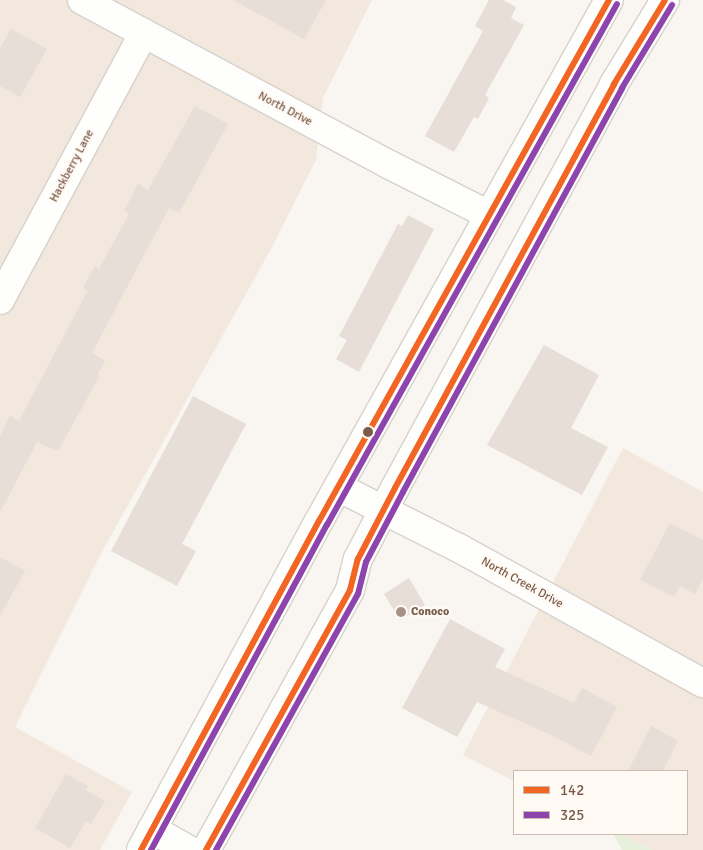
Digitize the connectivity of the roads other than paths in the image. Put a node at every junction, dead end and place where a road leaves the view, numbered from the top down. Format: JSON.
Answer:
{"nodes":[{"id":1,"x":82,"y":0,"type":"edge"},
{"id":2,"x":609,"y":0,"type":"edge"},
{"id":3,"x":664,"y":0,"type":"edge"},
{"id":4,"x":144,"y":33,"type":"junction"},
{"id":5,"x":489,"y":215,"type":"junction"},
{"id":6,"x":0,"y":300,"type":"edge"},
{"id":7,"x":338,"y":487,"type":"junction"},
{"id":8,"x":383,"y":511,"type":"junction"},
{"id":9,"x":703,"y":683,"type":"edge"},
{"id":10,"x":147,"y":840,"type":"edge"},
{"id":11,"x":189,"y":850,"type":"edge"},
{"id":12,"x":206,"y":850,"type":"edge"}],
"edges":[{"from":1,"to":4,"type":"main road","name":"North Drive"},
{"from":2,"to":5,"type":"main road"},
{"from":3,"to":8,"type":"main road"},
{"from":4,"to":5,"type":"main road","name":"North Drive"},
{"from":4,"to":6,"type":"main road","name":"Hackberry Lane"},
{"from":5,"to":7,"type":"main road"},
{"from":7,"to":8,"type":"main road","name":"North Creek Drive"},
{"from":7,"to":10,"type":"main road"},
{"from":8,"to":9,"type":"main road","name":"North Creek Drive"},
{"from":8,"to":12,"type":"main road"},
{"from":10,"to":11,"type":"main road"}]}
